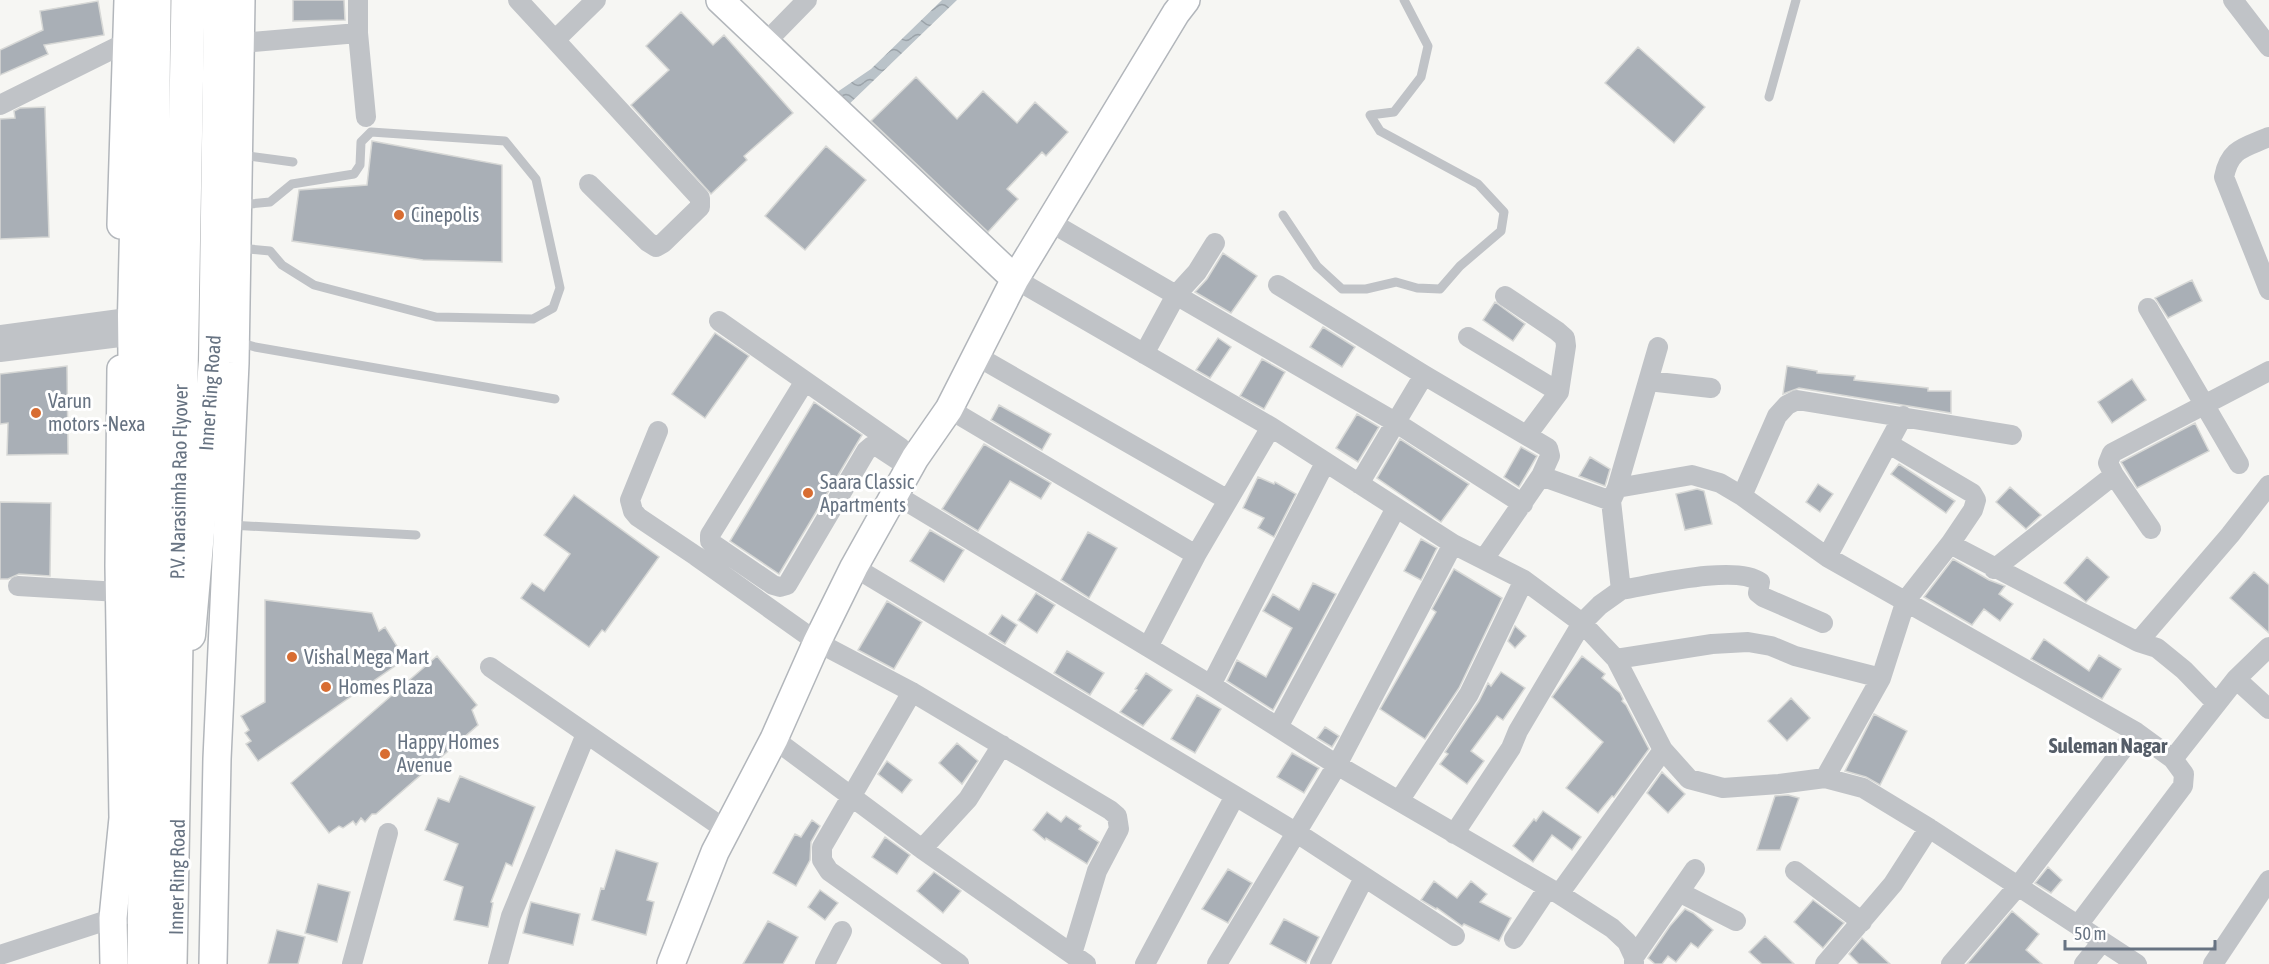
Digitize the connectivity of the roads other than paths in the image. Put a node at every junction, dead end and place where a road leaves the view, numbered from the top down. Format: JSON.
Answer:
{"nodes":[{"id":1,"x":128,"y":0,"type":"edge"},
{"id":2,"x":138,"y":0,"type":"edge"},
{"id":3,"x":154,"y":0,"type":"edge"},
{"id":4,"x":188,"y":0,"type":"edge"},
{"id":5,"x":219,"y":0,"type":"edge"},
{"id":6,"x":241,"y":0,"type":"edge"},
{"id":7,"x":358,"y":0,"type":"edge"},
{"id":8,"x":518,"y":0,"type":"edge"},
{"id":9,"x":596,"y":0,"type":"edge"},
{"id":10,"x":720,"y":0,"type":"edge"},
{"id":11,"x":807,"y":0,"type":"edge"},
{"id":12,"x":1186,"y":0,"type":"edge"},
{"id":13,"x":1404,"y":0,"type":"edge"},
{"id":14,"x":1797,"y":0,"type":"edge"},
{"id":15,"x":2233,"y":0,"type":"edge"},
{"id":16,"x":358,"y":33,"type":"junction"},
{"id":17,"x":555,"y":40,"type":"junction"},
{"id":18,"x":127,"y":42,"type":"junction"},
{"id":19,"x":765,"y":43,"type":"junction"},
{"id":20,"x":229,"y":44,"type":"junction"},
{"id":21,"x":2269,"y":47,"type":"edge"},
{"id":22,"x":1769,"y":96,"type":"dead end"},
{"id":23,"x":0,"y":105,"type":"edge"},
{"id":24,"x":366,"y":117,"type":"dead end"},
{"id":25,"x":2269,"y":137,"type":"edge"},
{"id":26,"x":228,"y":154,"type":"junction"},
{"id":27,"x":293,"y":162,"type":"dead end"},
{"id":28,"x":589,"y":184,"type":"dead end"},
{"id":29,"x":237,"y":206,"type":"junction"},
{"id":30,"x":1282,"y":215,"type":"dead end"},
{"id":31,"x":1050,"y":222,"type":"junction"},
{"id":32,"x":1215,"y":243,"type":"dead end"},
{"id":33,"x":237,"y":248,"type":"junction"},
{"id":34,"x":127,"y":259,"type":"junction"},
{"id":35,"x":1015,"y":279,"type":"junction"},
{"id":36,"x":1278,"y":285,"type":"dead end"},
{"id":37,"x":2269,"y":290,"type":"edge"},
{"id":38,"x":1176,"y":295,"type":"junction"},
{"id":39,"x":1505,"y":296,"type":"dead end"},
{"id":40,"x":2148,"y":308,"type":"dead end"},
{"id":41,"x":719,"y":321,"type":"dead end"},
{"id":42,"x":120,"y":328,"type":"junction"},
{"id":43,"x":0,"y":335,"type":"edge"},
{"id":44,"x":1468,"y":338,"type":"dead end"},
{"id":45,"x":225,"y":341,"type":"junction"},
{"id":46,"x":1658,"y":347,"type":"dead end"},
{"id":47,"x":0,"y":352,"type":"edge"},
{"id":48,"x":1144,"y":354,"type":"junction"},
{"id":49,"x":975,"y":355,"type":"junction"},
{"id":50,"x":2269,"y":371,"type":"edge"},
{"id":51,"x":1424,"y":375,"type":"junction"},
{"id":52,"x":805,"y":381,"type":"junction"},
{"id":53,"x":1648,"y":381,"type":"junction"},
{"id":54,"x":1711,"y":388,"type":"dead end"},
{"id":55,"x":1559,"y":392,"type":"junction"},
{"id":56,"x":555,"y":399,"type":"dead end"},
{"id":57,"x":2203,"y":405,"type":"junction"},
{"id":58,"x":949,"y":409,"type":"junction"},
{"id":59,"x":1903,"y":416,"type":"junction"},
{"id":60,"x":1395,"y":422,"type":"junction"},
{"id":61,"x":1271,"y":427,"type":"junction"},
{"id":62,"x":658,"y":431,"type":"dead end"},
{"id":63,"x":1527,"y":435,"type":"junction"},
{"id":64,"x":2012,"y":435,"type":"dead end"},
{"id":65,"x":1889,"y":444,"type":"junction"},
{"id":66,"x":913,"y":463,"type":"junction"},
{"id":67,"x":1325,"y":463,"type":"junction"},
{"id":68,"x":2239,"y":464,"type":"dead end"},
{"id":69,"x":2114,"y":475,"type":"junction"},
{"id":70,"x":1541,"y":476,"type":"junction"},
{"id":71,"x":1359,"y":484,"type":"junction"},
{"id":72,"x":2269,"y":485,"type":"edge"},
{"id":73,"x":1614,"y":494,"type":"junction"},
{"id":74,"x":896,"y":495,"type":"junction"},
{"id":75,"x":1742,"y":496,"type":"junction"},
{"id":76,"x":1228,"y":500,"type":"junction"},
{"id":77,"x":1523,"y":504,"type":"junction"},
{"id":78,"x":1396,"y":508,"type":"junction"},
{"id":79,"x":227,"y":525,"type":"junction"},
{"id":80,"x":2151,"y":529,"type":"dead end"},
{"id":81,"x":416,"y":535,"type":"dead end"},
{"id":82,"x":1453,"y":544,"type":"junction"},
{"id":83,"x":1950,"y":544,"type":"junction"},
{"id":84,"x":1196,"y":555,"type":"junction"},
{"id":85,"x":1827,"y":556,"type":"junction"},
{"id":86,"x":1484,"y":559,"type":"junction"},
{"id":87,"x":854,"y":567,"type":"junction"},
{"id":88,"x":1994,"y":568,"type":"junction"},
{"id":89,"x":1524,"y":580,"type":"junction"},
{"id":90,"x":18,"y":586,"type":"dead end"},
{"id":91,"x":1622,"y":590,"type":"junction"},
{"id":92,"x":119,"y":592,"type":"junction"},
{"id":93,"x":1906,"y":600,"type":"junction"},
{"id":94,"x":1582,"y":623,"type":"junction"},
{"id":95,"x":1823,"y":623,"type":"dead end"},
{"id":96,"x":817,"y":642,"type":"junction"},
{"id":97,"x":2138,"y":642,"type":"junction"},
{"id":98,"x":1148,"y":647,"type":"junction"},
{"id":99,"x":2269,"y":647,"type":"edge"},
{"id":100,"x":1616,"y":659,"type":"junction"},
{"id":101,"x":490,"y":667,"type":"dead end"},
{"id":102,"x":1881,"y":678,"type":"junction"},
{"id":103,"x":2236,"y":679,"type":"junction"},
{"id":104,"x":1211,"y":685,"type":"junction"},
{"id":105,"x":912,"y":692,"type":"junction"},
{"id":106,"x":2216,"y":703,"type":"junction"},
{"id":107,"x":2269,"y":710,"type":"edge"},
{"id":108,"x":1278,"y":727,"type":"junction"},
{"id":109,"x":2136,"y":732,"type":"junction"},
{"id":110,"x":586,"y":734,"type":"junction"},
{"id":111,"x":774,"y":740,"type":"junction"},
{"id":112,"x":1002,"y":745,"type":"junction"},
{"id":113,"x":1663,"y":750,"type":"junction"},
{"id":114,"x":179,"y":757,"type":"junction"},
{"id":115,"x":217,"y":759,"type":"junction"},
{"id":116,"x":2173,"y":759,"type":"junction"},
{"id":117,"x":1336,"y":765,"type":"junction"},
{"id":118,"x":1825,"y":778,"type":"junction"},
{"id":119,"x":851,"y":796,"type":"junction"},
{"id":120,"x":1235,"y":796,"type":"junction"},
{"id":121,"x":1399,"y":801,"type":"junction"},
{"id":122,"x":1929,"y":828,"type":"junction"},
{"id":123,"x":726,"y":830,"type":"junction"},
{"id":124,"x":1297,"y":832,"type":"junction"},
{"id":125,"x":388,"y":833,"type":"dead end"},
{"id":126,"x":1455,"y":834,"type":"junction"},
{"id":127,"x":922,"y":849,"type":"junction"},
{"id":128,"x":1695,"y":869,"type":"dead end"},
{"id":129,"x":1795,"y":871,"type":"dead end"},
{"id":130,"x":1364,"y":878,"type":"junction"},
{"id":131,"x":2269,"y":880,"type":"edge"},
{"id":132,"x":2018,"y":886,"type":"junction"},
{"id":133,"x":1553,"y":891,"type":"junction"},
{"id":134,"x":1680,"y":892,"type":"junction"},
{"id":135,"x":123,"y":915,"type":"junction"},
{"id":136,"x":1736,"y":921,"type":"dead end"},
{"id":137,"x":1862,"y":922,"type":"junction"},
{"id":138,"x":2078,"y":925,"type":"junction"},
{"id":139,"x":842,"y":931,"type":"dead end"},
{"id":140,"x":1455,"y":936,"type":"dead end"},
{"id":141,"x":1514,"y":939,"type":"dead end"},
{"id":142,"x":2102,"y":942,"type":"junction"},
{"id":143,"x":0,"y":955,"type":"edge"},
{"id":144,"x":1079,"y":959,"type":"edge"},
{"id":145,"x":678,"y":960,"type":"edge"},
{"id":146,"x":1634,"y":961,"type":"edge"},
{"id":147,"x":829,"y":962,"type":"edge"},
{"id":148,"x":114,"y":964,"type":"edge"},
{"id":149,"x":138,"y":964,"type":"edge"},
{"id":150,"x":144,"y":964,"type":"edge"},
{"id":151,"x":170,"y":964,"type":"edge"},
{"id":152,"x":175,"y":964,"type":"edge"},
{"id":153,"x":213,"y":964,"type":"edge"},
{"id":154,"x":352,"y":964,"type":"edge"},
{"id":155,"x":498,"y":964,"type":"edge"},
{"id":156,"x":959,"y":964,"type":"edge"},
{"id":157,"x":1145,"y":964,"type":"edge"},
{"id":158,"x":1217,"y":964,"type":"edge"},
{"id":159,"x":1320,"y":964,"type":"edge"},
{"id":160,"x":1825,"y":964,"type":"edge"},
{"id":161,"x":1952,"y":964,"type":"edge"},
{"id":162,"x":2084,"y":964,"type":"edge"},
{"id":163,"x":2137,"y":964,"type":"edge"},
{"id":164,"x":2213,"y":964,"type":"edge"}],
"edges":[{"from":1,"to":18,"type":"street","name":"Inner Ring Road"},
{"from":2,"to":34,"type":"main road","name":"Inner Ring Road"},
{"from":3,"to":150,"type":"highway","name":"P.V. Narasimha Rao Flyover"},
{"from":4,"to":151,"type":"highway","name":"P.V. Narasimha Rao Flyover"},
{"from":5,"to":20,"type":"main road","name":"Inner Ring Road"},
{"from":6,"to":20,"type":"street"},
{"from":7,"to":16,"type":"street"},
{"from":8,"to":17,"type":"street"},
{"from":9,"to":17,"type":"street"},
{"from":10,"to":19,"type":"street"},
{"from":11,"to":19,"type":"street"},
{"from":12,"to":31,"type":"street"},
{"from":13,"to":30,"type":"lane"},
{"from":14,"to":22,"type":"lane"},
{"from":15,"to":21,"type":"street"},
{"from":16,"to":20,"type":"street"},
{"from":16,"to":24,"type":"street"},
{"from":17,"to":28,"type":"street"},
{"from":18,"to":23,"type":"street"},
{"from":18,"to":34,"type":"street","name":"Inner Ring Road"},
{"from":19,"to":35,"type":"street"},
{"from":20,"to":26,"type":"main road","name":"Inner Ring Road"},
{"from":25,"to":37,"type":"street"},
{"from":26,"to":27,"type":"lane"},
{"from":26,"to":29,"type":"street"},
{"from":26,"to":45,"type":"main road","name":"Inner Ring Road"},
{"from":29,"to":33,"type":"street"},
{"from":29,"to":33,"type":"lane"},
{"from":31,"to":35,"type":"street"},
{"from":31,"to":38,"type":"street"},
{"from":32,"to":38,"type":"street"},
{"from":33,"to":45,"type":"street"},
{"from":34,"to":42,"type":"street","name":"Inner Ring Road"},
{"from":34,"to":135,"type":"main road","name":"Inner Ring Road"},
{"from":35,"to":48,"type":"street"},
{"from":35,"to":49,"type":"street"},
{"from":36,"to":51,"type":"street"},
{"from":38,"to":48,"type":"street"},
{"from":38,"to":60,"type":"street"},
{"from":39,"to":55,"type":"street"},
{"from":40,"to":57,"type":"street"},
{"from":41,"to":52,"type":"street"},
{"from":42,"to":43,"type":"street"},
{"from":42,"to":47,"type":"street"},
{"from":42,"to":92,"type":"street","name":"Inner Ring Road"},
{"from":44,"to":55,"type":"street"},
{"from":45,"to":56,"type":"lane"},
{"from":45,"to":79,"type":"street"},
{"from":45,"to":114,"type":"main road","name":"Inner Ring Road"},
{"from":46,"to":53,"type":"street"},
{"from":48,"to":61,"type":"street"},
{"from":49,"to":58,"type":"street"},
{"from":49,"to":76,"type":"street"},
{"from":50,"to":57,"type":"street"},
{"from":51,"to":60,"type":"street"},
{"from":51,"to":63,"type":"street"},
{"from":52,"to":66,"type":"street"},
{"from":52,"to":66,"type":"street"},
{"from":53,"to":54,"type":"street"},
{"from":53,"to":73,"type":"street"},
{"from":55,"to":63,"type":"street"},
{"from":57,"to":68,"type":"street"},
{"from":57,"to":69,"type":"street"},
{"from":58,"to":66,"type":"street"},
{"from":58,"to":84,"type":"street"},
{"from":59,"to":64,"type":"street"},
{"from":59,"to":65,"type":"street"},
{"from":59,"to":75,"type":"street"},
{"from":60,"to":71,"type":"street"},
{"from":60,"to":77,"type":"street"},
{"from":61,"to":67,"type":"street"},
{"from":61,"to":76,"type":"street"},
{"from":62,"to":96,"type":"street"},
{"from":63,"to":70,"type":"street"},
{"from":65,"to":83,"type":"street"},
{"from":65,"to":85,"type":"street"},
{"from":66,"to":74,"type":"street"},
{"from":67,"to":71,"type":"street"},
{"from":67,"to":104,"type":"street"},
{"from":69,"to":80,"type":"street"},
{"from":69,"to":88,"type":"street"},
{"from":70,"to":73,"type":"street"},
{"from":70,"to":77,"type":"street"},
{"from":71,"to":78,"type":"street"},
{"from":72,"to":97,"type":"street"},
{"from":73,"to":75,"type":"street"},
{"from":73,"to":91,"type":"street"},
{"from":74,"to":87,"type":"street"},
{"from":74,"to":98,"type":"street"},
{"from":75,"to":85,"type":"street"},
{"from":76,"to":84,"type":"street"},
{"from":77,"to":86,"type":"street"},
{"from":78,"to":82,"type":"street"},
{"from":78,"to":108,"type":"street"},
{"from":79,"to":81,"type":"lane"},
{"from":79,"to":115,"type":"street"},
{"from":82,"to":86,"type":"street"},
{"from":82,"to":117,"type":"street"},
{"from":83,"to":88,"type":"street"},
{"from":83,"to":93,"type":"street"},
{"from":84,"to":98,"type":"street"},
{"from":85,"to":93,"type":"street"},
{"from":86,"to":89,"type":"street"},
{"from":87,"to":96,"type":"street"},
{"from":87,"to":120,"type":"street"},
{"from":88,"to":97,"type":"street"},
{"from":89,"to":94,"type":"street"},
{"from":89,"to":121,"type":"street"},
{"from":90,"to":92,"type":"street"},
{"from":91,"to":94,"type":"street"},
{"from":91,"to":95,"type":"street"},
{"from":92,"to":135,"type":"street","name":"Inner Ring Road"},
{"from":93,"to":102,"type":"street"},
{"from":93,"to":109,"type":"street"},
{"from":94,"to":100,"type":"street"},
{"from":94,"to":126,"type":"street"},
{"from":96,"to":105,"type":"street"},
{"from":96,"to":111,"type":"street"},
{"from":97,"to":106,"type":"street"},
{"from":98,"to":104,"type":"street"},
{"from":99,"to":103,"type":"street"},
{"from":100,"to":102,"type":"street"},
{"from":100,"to":113,"type":"street"},
{"from":101,"to":110,"type":"street"},
{"from":102,"to":118,"type":"street"},
{"from":103,"to":106,"type":"street"},
{"from":103,"to":107,"type":"street"},
{"from":104,"to":108,"type":"street"},
{"from":105,"to":112,"type":"street"},
{"from":105,"to":119,"type":"street"},
{"from":106,"to":116,"type":"street"},
{"from":108,"to":117,"type":"street"},
{"from":109,"to":116,"type":"street"},
{"from":109,"to":132,"type":"street"},
{"from":110,"to":123,"type":"street"},
{"from":110,"to":155,"type":"street"},
{"from":111,"to":119,"type":"street"},
{"from":111,"to":123,"type":"street"},
{"from":112,"to":127,"type":"street"},
{"from":112,"to":144,"type":"street"},
{"from":113,"to":118,"type":"street"},
{"from":113,"to":133,"type":"street"},
{"from":114,"to":115,"type":"street"},
{"from":114,"to":152,"type":"main road","name":"Inner Ring Road"},
{"from":115,"to":153,"type":"street"},
{"from":116,"to":138,"type":"street"},
{"from":117,"to":121,"type":"street"},
{"from":117,"to":124,"type":"street"},
{"from":118,"to":122,"type":"street"},
{"from":119,"to":127,"type":"street"},
{"from":119,"to":156,"type":"street"},
{"from":120,"to":124,"type":"street"},
{"from":120,"to":157,"type":"street"},
{"from":121,"to":126,"type":"street"},
{"from":122,"to":132,"type":"street"},
{"from":122,"to":137,"type":"street"},
{"from":123,"to":145,"type":"street"},
{"from":124,"to":130,"type":"street"},
{"from":124,"to":158,"type":"street"},
{"from":125,"to":154,"type":"street"},
{"from":126,"to":133,"type":"street"},
{"from":127,"to":144,"type":"street"},
{"from":128,"to":134,"type":"street"},
{"from":129,"to":137,"type":"street"},
{"from":130,"to":140,"type":"street"},
{"from":130,"to":159,"type":"street"},
{"from":131,"to":164,"type":"street"},
{"from":132,"to":138,"type":"street"},
{"from":132,"to":161,"type":"street"},
{"from":133,"to":141,"type":"street"},
{"from":133,"to":146,"type":"street"},
{"from":134,"to":136,"type":"street"},
{"from":134,"to":146,"type":"street"},
{"from":135,"to":143,"type":"street"},
{"from":135,"to":148,"type":"street","name":"Inner Ring Road"},
{"from":135,"to":149,"type":"main road","name":"Inner Ring Road"},
{"from":137,"to":160,"type":"street"},
{"from":138,"to":142,"type":"street"},
{"from":139,"to":147,"type":"street"},
{"from":142,"to":162,"type":"street"},
{"from":142,"to":163,"type":"street"}]}
